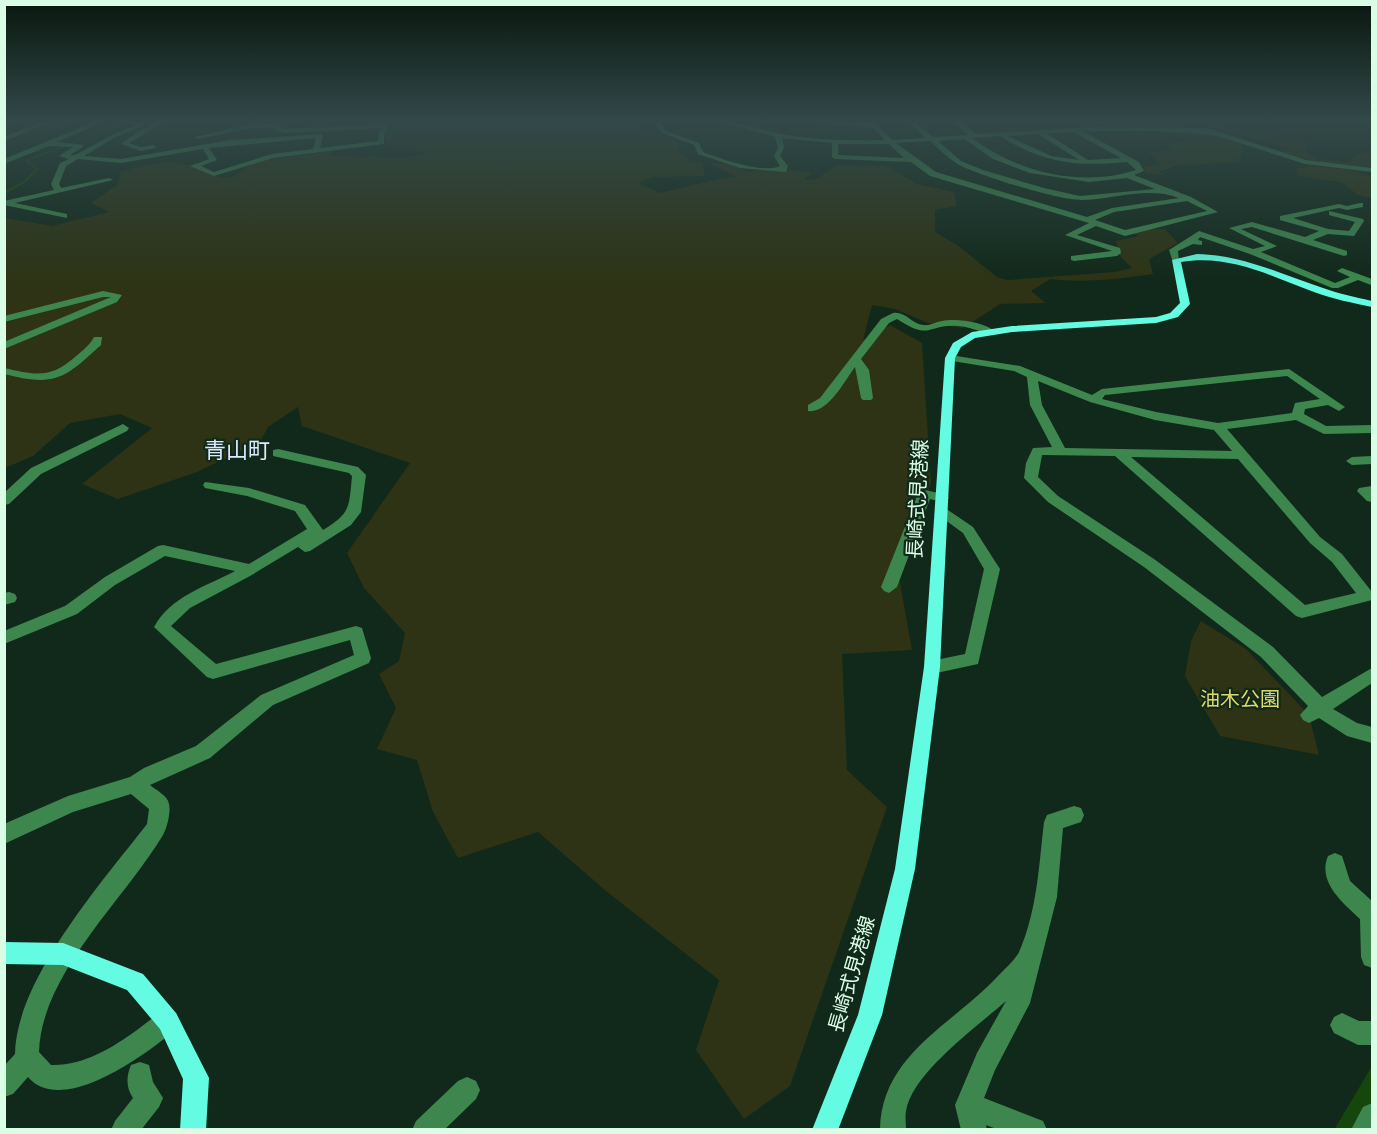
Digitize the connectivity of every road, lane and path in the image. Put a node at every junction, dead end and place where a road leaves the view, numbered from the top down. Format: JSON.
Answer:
{"nodes":[{"id":1,"x":58,"y":175,"type":"edge"},
{"id":2,"x":936,"y":175,"type":"edge"},
{"id":3,"x":971,"y":175,"type":"edge"},
{"id":4,"x":989,"y":175,"type":"edge"},
{"id":5,"x":1021,"y":175,"type":"edge"},
{"id":6,"x":1050,"y":175,"type":"edge"},
{"id":7,"x":1127,"y":175,"type":"joint"},
{"id":8,"x":109,"y":180,"type":"dead end"},
{"id":9,"x":951,"y":181,"type":"junction"},
{"id":10,"x":1009,"y":181,"type":"junction"},
{"id":11,"x":58,"y":190,"type":"junction"},
{"id":12,"x":1166,"y":190,"type":"junction"},
{"id":13,"x":1071,"y":197,"type":"junction"},
{"id":14,"x":1188,"y":199,"type":"junction"},
{"id":15,"x":4,"y":203,"type":"edge"},
{"id":16,"x":1360,"y":205,"type":"dead end"},
{"id":17,"x":1051,"y":210,"type":"junction"},
{"id":18,"x":1321,"y":210,"type":"junction"},
{"id":19,"x":64,"y":216,"type":"dead end"},
{"id":20,"x":1092,"y":222,"type":"junction"},
{"id":21,"x":1213,"y":230,"type":"dead end"},
{"id":22,"x":1327,"y":231,"type":"junction"},
{"id":23,"x":1183,"y":236,"type":"junction"},
{"id":24,"x":1309,"y":241,"type":"junction"},
{"id":25,"x":1253,"y":252,"type":"junction"},
{"id":26,"x":1344,"y":254,"type":"dead end"},
{"id":27,"x":1332,"y":255,"type":"dead end"},
{"id":28,"x":1074,"y":258,"type":"dead end"},
{"id":29,"x":1176,"y":260,"type":"junction"},
{"id":30,"x":1342,"y":271,"type":"dead end"},
{"id":31,"x":1274,"y":274,"type":"junction"},
{"id":32,"x":1358,"y":277,"type":"junction"},
{"id":33,"x":1371,"y":282,"type":"edge"},
{"id":34,"x":1335,"y":286,"type":"junction"},
{"id":35,"x":1355,"y":292,"type":"dead end"},
{"id":36,"x":1372,"y":304,"type":"edge"},
{"id":37,"x":4,"y":319,"type":"edge"},
{"id":38,"x":991,"y":332,"type":"junction"},
{"id":39,"x":98,"y":339,"type":"dead end"},
{"id":40,"x":4,"y":346,"type":"edge"},
{"id":41,"x":950,"y":358,"type":"junction"},
{"id":42,"x":856,"y":359,"type":"junction"},
{"id":43,"x":4,"y":371,"type":"edge"},
{"id":44,"x":1033,"y":374,"type":"junction"},
{"id":45,"x":867,"y":398,"type":"dead end"},
{"id":46,"x":1094,"y":400,"type":"junction"},
{"id":47,"x":812,"y":408,"type":"dead end"},
{"id":48,"x":1298,"y":416,"type":"junction"},
{"id":49,"x":1218,"y":427,"type":"junction"},
{"id":50,"x":123,"y":428,"type":"dead end"},
{"id":51,"x":1372,"y":429,"type":"edge"},
{"id":52,"x":1060,"y":452,"type":"junction"},
{"id":53,"x":278,"y":453,"type":"dead end"},
{"id":54,"x":1120,"y":454,"type":"junction"},
{"id":55,"x":1241,"y":455,"type":"junction"},
{"id":56,"x":1352,"y":460,"type":"dead end"},
{"id":57,"x":1372,"y":460,"type":"edge"},
{"id":58,"x":210,"y":485,"type":"dead end"},
{"id":59,"x":1372,"y":490,"type":"edge"},
{"id":60,"x":1372,"y":498,"type":"edge"},
{"id":61,"x":4,"y":501,"type":"edge"},
{"id":62,"x":942,"y":505,"type":"junction"},
{"id":63,"x":249,"y":569,"type":"junction"},
{"id":64,"x":889,"y":587,"type":"dead end"},
{"id":65,"x":4,"y":638,"type":"edge"},
{"id":66,"x":932,"y":667,"type":"junction"},
{"id":67,"x":1372,"y":675,"type":"edge"},
{"id":68,"x":1315,"y":712,"type":"junction"},
{"id":69,"x":1372,"y":735,"type":"edge"},
{"id":70,"x":135,"y":785,"type":"junction"},
{"id":71,"x":1074,"y":815,"type":"dead end"},
{"id":72,"x":4,"y":835,"type":"edge"},
{"id":73,"x":1335,"y":863,"type":"dead end"},
{"id":74,"x":4,"y":953,"type":"edge"},
{"id":75,"x":63,"y":954,"type":"junction"},
{"id":76,"x":1372,"y":957,"type":"edge"},
{"id":77,"x":1028,"y":960,"type":"junction"},
{"id":78,"x":168,"y":1021,"type":"junction"},
{"id":79,"x":1342,"y":1025,"type":"dead end"},
{"id":80,"x":1372,"y":1033,"type":"edge"},
{"id":81,"x":29,"y":1057,"type":"junction"},
{"id":82,"x":140,"y":1074,"type":"dead end"},
{"id":83,"x":4,"y":1085,"type":"edge"},
{"id":84,"x":467,"y":1090,"type":"dead end"},
{"id":85,"x":1372,"y":1116,"type":"edge"},
{"id":86,"x":971,"y":1117,"type":"edge"},
{"id":87,"x":124,"y":1130,"type":"edge"},
{"id":88,"x":193,"y":1130,"type":"edge"},
{"id":89,"x":425,"y":1130,"type":"edge"},
{"id":90,"x":825,"y":1130,"type":"edge"},
{"id":91,"x":893,"y":1130,"type":"edge"},
{"id":92,"x":1034,"y":1130,"type":"edge"},
{"id":93,"x":1364,"y":1130,"type":"edge"}],
"edges":[{"from":1,"to":11,"type":"street"},
{"from":2,"to":9,"type":"street"},
{"from":3,"to":9,"type":"street"},
{"from":4,"to":10,"type":"street"},
{"from":5,"to":10,"type":"street"},
{"from":6,"to":7,"type":"street"},
{"from":7,"to":12,"type":"street"},
{"from":8,"to":11,"type":"street"},
{"from":9,"to":17,"type":"street"},
{"from":10,"to":13,"type":"street"},
{"from":11,"to":15,"type":"street"},
{"from":12,"to":13,"type":"street"},
{"from":12,"to":14,"type":"street"},
{"from":13,"to":17,"type":"street"},
{"from":14,"to":20,"type":"street"},
{"from":14,"to":23,"type":"street"},
{"from":15,"to":19,"type":"street"},
{"from":16,"to":18,"type":"street"},
{"from":17,"to":20,"type":"street"},
{"from":18,"to":22,"type":"street"},
{"from":18,"to":22,"type":"street"},
{"from":20,"to":23,"type":"street"},
{"from":20,"to":28,"type":"street"},
{"from":21,"to":23,"type":"street"},
{"from":22,"to":24,"type":"street"},
{"from":23,"to":25,"type":"street"},
{"from":23,"to":29,"type":"street"},
{"from":23,"to":31,"type":"street"},
{"from":24,"to":25,"type":"street"},
{"from":24,"to":26,"type":"street"},
{"from":24,"to":27,"type":"street"},
{"from":25,"to":34,"type":"street"},
{"from":29,"to":31,"type":"main road"},
{"from":29,"to":38,"type":"main road"},
{"from":30,"to":32,"type":"street"},
{"from":31,"to":36,"type":"main road"},
{"from":32,"to":33,"type":"street"},
{"from":32,"to":34,"type":"street"},
{"from":34,"to":35,"type":"street"},
{"from":37,"to":40,"type":"street"},
{"from":38,"to":41,"type":"main road"},
{"from":38,"to":42,"type":"street"},
{"from":39,"to":43,"type":"street"},
{"from":41,"to":44,"type":"street"},
{"from":41,"to":62,"type":"main road","name":"長崎式見港線"},
{"from":42,"to":45,"type":"street"},
{"from":42,"to":47,"type":"street"},
{"from":44,"to":46,"type":"street"},
{"from":44,"to":52,"type":"street"},
{"from":46,"to":48,"type":"street"},
{"from":46,"to":49,"type":"street"},
{"from":48,"to":49,"type":"street"},
{"from":48,"to":51,"type":"street"},
{"from":49,"to":55,"type":"street"},
{"from":50,"to":61,"type":"street"},
{"from":52,"to":54,"type":"street"},
{"from":52,"to":68,"type":"street"},
{"from":53,"to":63,"type":"street"},
{"from":54,"to":55,"type":"street"},
{"from":54,"to":55,"type":"street"},
{"from":56,"to":57,"type":"street"},
{"from":58,"to":63,"type":"street"},
{"from":59,"to":60,"type":"street"},
{"from":62,"to":64,"type":"street"},
{"from":62,"to":66,"type":"main road","name":"長崎式見港線"},
{"from":62,"to":66,"type":"street"},
{"from":63,"to":65,"type":"street"},
{"from":63,"to":70,"type":"street"},
{"from":66,"to":90,"type":"main road","name":"長崎式見港線"},
{"from":67,"to":68,"type":"street"},
{"from":68,"to":69,"type":"street"},
{"from":70,"to":72,"type":"street"},
{"from":70,"to":75,"type":"street"},
{"from":71,"to":77,"type":"street"},
{"from":73,"to":76,"type":"street"},
{"from":74,"to":75,"type":"main road"},
{"from":75,"to":78,"type":"main road"},
{"from":75,"to":81,"type":"street"},
{"from":77,"to":86,"type":"street"},
{"from":77,"to":91,"type":"street"},
{"from":78,"to":81,"type":"street"},
{"from":78,"to":88,"type":"main road"},
{"from":79,"to":80,"type":"street"},
{"from":81,"to":83,"type":"street"},
{"from":82,"to":87,"type":"street"},
{"from":84,"to":89,"type":"street"},
{"from":85,"to":93,"type":"street"},
{"from":86,"to":92,"type":"street"}]}
